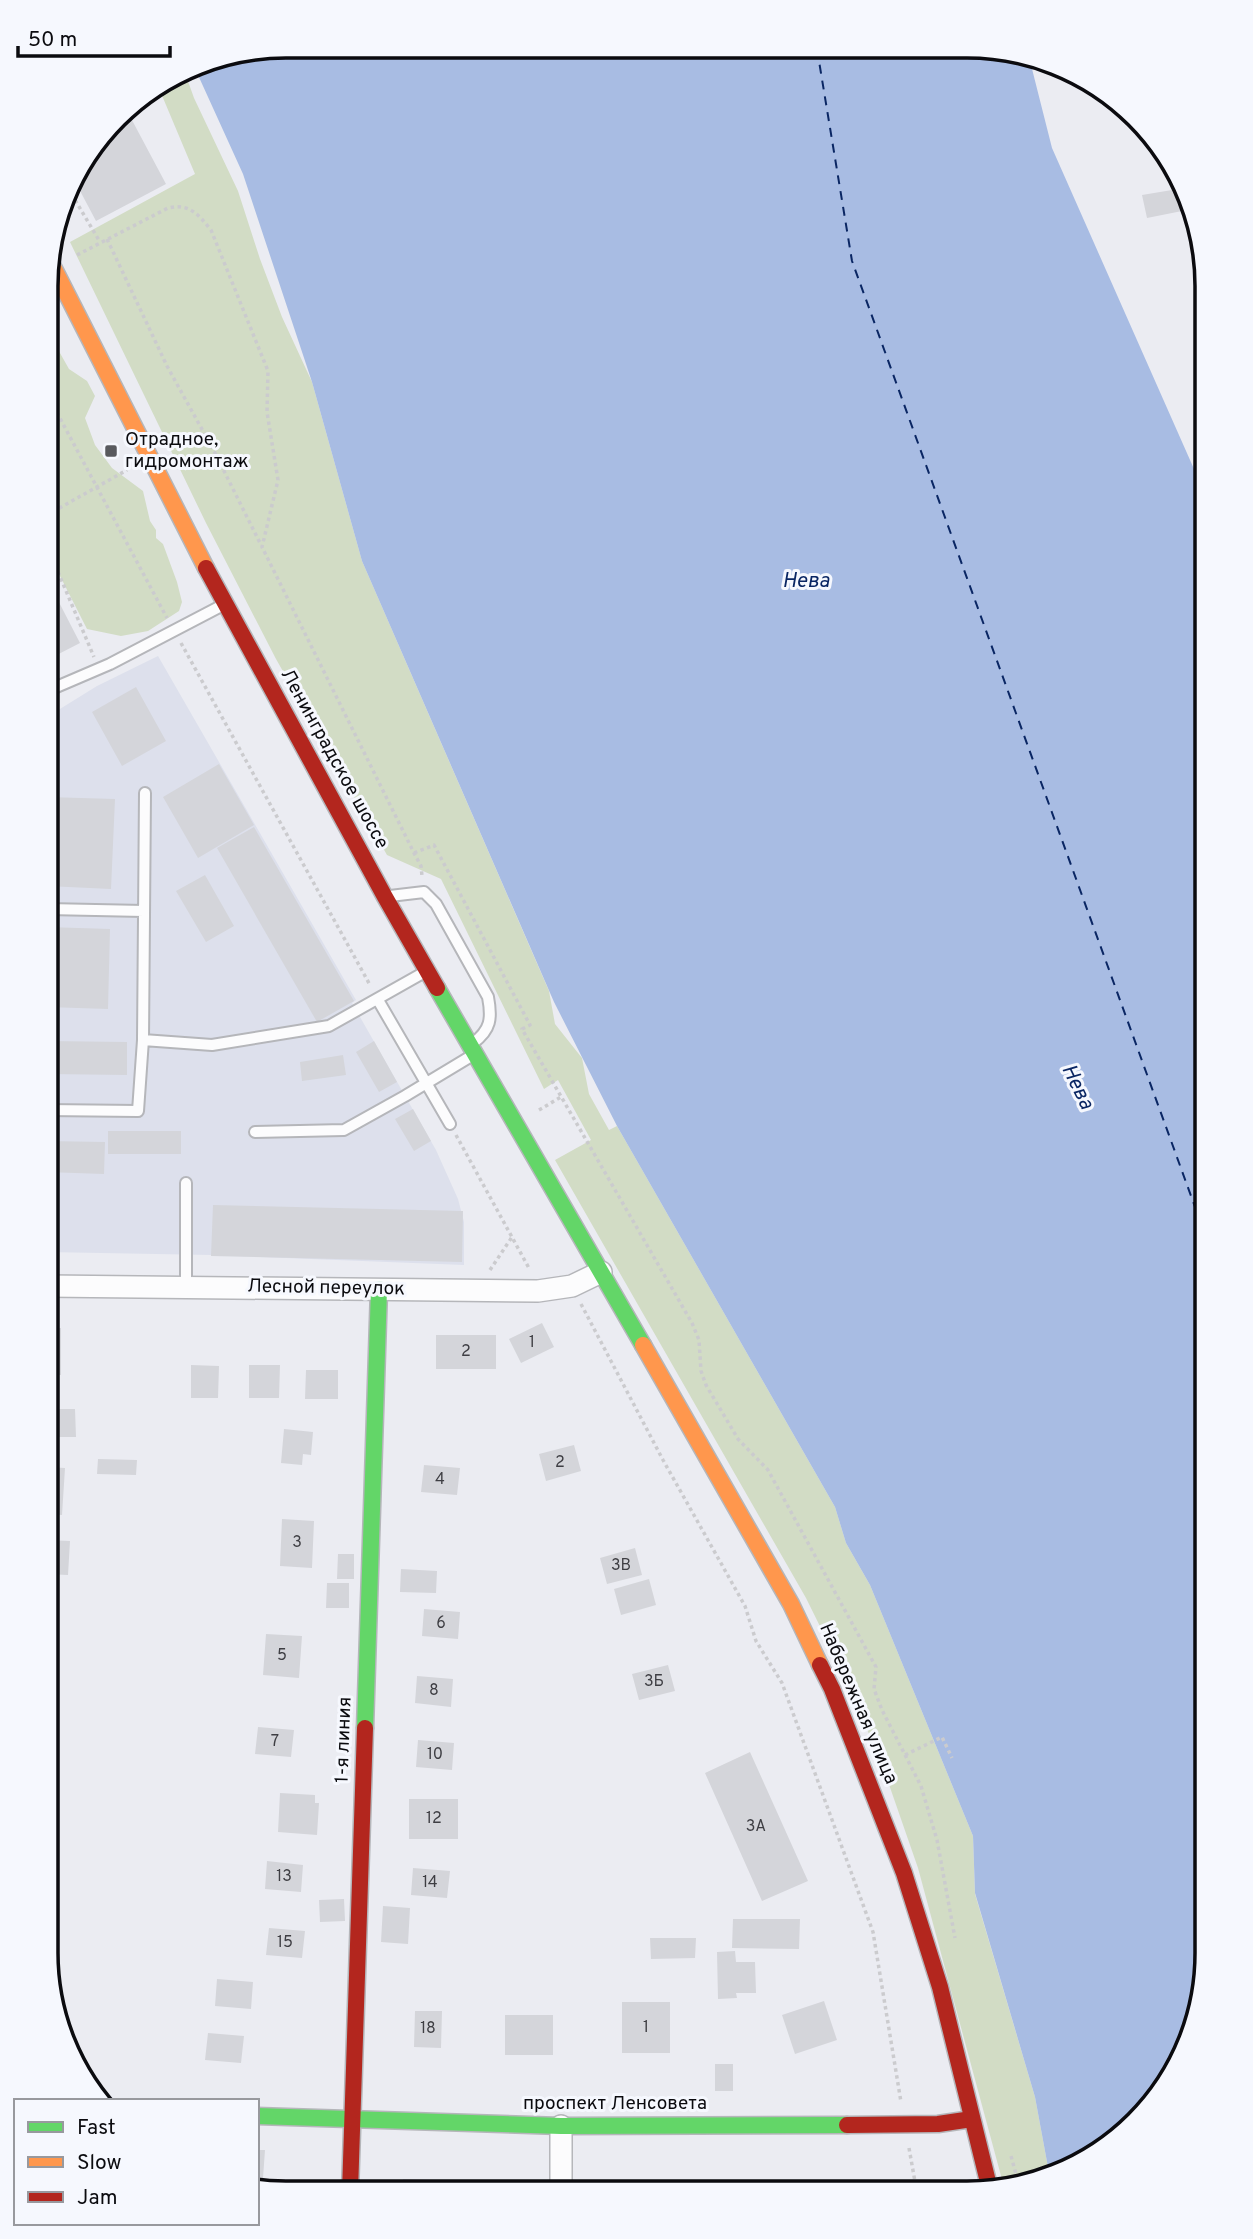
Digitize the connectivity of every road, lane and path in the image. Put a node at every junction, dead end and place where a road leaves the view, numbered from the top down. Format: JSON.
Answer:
{"nodes":[{"id":1,"x":75,"y":199,"type":"edge"},
{"id":2,"x":107,"y":239,"type":"junction"},
{"id":3,"x":100,"y":242,"type":"junction"},
{"id":4,"x":80,"y":254,"type":"dead end"},
{"id":5,"x":58,"y":279,"type":"edge"},
{"id":6,"x":58,"y":415,"type":"edge"},
{"id":7,"x":122,"y":462,"type":"dead end"},
{"id":8,"x":97,"y":489,"type":"junction"},
{"id":9,"x":58,"y":508,"type":"edge"},
{"id":10,"x":262,"y":547,"type":"junction"},
{"id":11,"x":58,"y":572,"type":"edge"},
{"id":12,"x":225,"y":604,"type":"junction"},
{"id":13,"x":174,"y":631,"type":"junction"},
{"id":14,"x":99,"y":668,"type":"junction"},
{"id":15,"x":58,"y":686,"type":"edge"},
{"id":16,"x":145,"y":793,"type":"dead end"},
{"id":17,"x":415,"y":853,"type":"junction"},
{"id":18,"x":424,"y":892,"type":"junction"},
{"id":19,"x":385,"y":897,"type":"junction"},
{"id":20,"x":58,"y":909,"type":"edge"},
{"id":21,"x":144,"y":911,"type":"junction"},
{"id":22,"x":428,"y":971,"type":"junction"},
{"id":23,"x":378,"y":1000,"type":"junction"},
{"id":24,"x":143,"y":1040,"type":"junction"},
{"id":25,"x":473,"y":1049,"type":"junction"},
{"id":26,"x":427,"y":1083,"type":"junction"},
{"id":27,"x":58,"y":1110,"type":"edge"},
{"id":28,"x":450,"y":1124,"type":"joint"},
{"id":29,"x":255,"y":1132,"type":"dead end"},
{"id":30,"x":186,"y":1183,"type":"dead end"},
{"id":31,"x":512,"y":1237,"type":"junction"},
{"id":32,"x":601,"y":1272,"type":"junction"},
{"id":33,"x":58,"y":1286,"type":"edge"},
{"id":34,"x":572,"y":1286,"type":"junction"},
{"id":35,"x":186,"y":1287,"type":"junction"},
{"id":36,"x":379,"y":1289,"type":"junction"},
{"id":37,"x":466,"y":1290,"type":"junction"},
{"id":38,"x":538,"y":1292,"type":"junction"},
{"id":39,"x":905,"y":1755,"type":"junction"},
{"id":40,"x":952,"y":1758,"type":"dead end"},
{"id":41,"x":921,"y":1786,"type":"dead end"},
{"id":42,"x":259,"y":2116,"type":"edge"},
{"id":43,"x":352,"y":2119,"type":"junction"},
{"id":44,"x":972,"y":2119,"type":"junction"},
{"id":45,"x":561,"y":2126,"type":"junction"},
{"id":46,"x":905,"y":2126,"type":"junction"},
{"id":47,"x":987,"y":2180,"type":"edge"},
{"id":48,"x":350,"y":2181,"type":"edge"},
{"id":49,"x":561,"y":2181,"type":"edge"},
{"id":50,"x":915,"y":2181,"type":"edge"}],
"edges":[{"from":1,"to":3,"type":"path"},
{"from":2,"to":3,"type":"path"},
{"from":2,"to":10,"type":"path"},
{"from":2,"to":10,"type":"path"},
{"from":3,"to":4,"type":"path"},
{"from":5,"to":12,"type":"main road","name":"Ленинградское шоссе"},
{"from":6,"to":8,"type":"path"},
{"from":7,"to":8,"type":"path"},
{"from":8,"to":9,"type":"path"},
{"from":8,"to":13,"type":"path"},
{"from":10,"to":17,"type":"path"},
{"from":11,"to":14,"type":"path"},
{"from":12,"to":13,"type":"lane"},
{"from":12,"to":19,"type":"main road","name":"Ленинградское шоссе"},
{"from":13,"to":14,"type":"lane"},
{"from":13,"to":23,"type":"path"},
{"from":14,"to":15,"type":"lane"},
{"from":16,"to":21,"type":"lane"},
{"from":17,"to":18,"type":"path"},
{"from":17,"to":39,"type":"path"},
{"from":18,"to":19,"type":"lane"},
{"from":18,"to":25,"type":"lane"},
{"from":19,"to":22,"type":"main road","name":"Ленинградское шоссе"},
{"from":20,"to":21,"type":"lane"},
{"from":21,"to":24,"type":"lane"},
{"from":22,"to":23,"type":"lane"},
{"from":22,"to":25,"type":"main road","name":"Ленинградское шоссе"},
{"from":23,"to":24,"type":"lane"},
{"from":23,"to":26,"type":"lane"},
{"from":24,"to":27,"type":"lane"},
{"from":25,"to":26,"type":"lane"},
{"from":25,"to":32,"type":"main road","name":"Ленинградское шоссе"},
{"from":26,"to":28,"type":"lane"},
{"from":26,"to":29,"type":"lane"},
{"from":28,"to":31,"type":"path"},
{"from":30,"to":35,"type":"lane"},
{"from":31,"to":37,"type":"path"},
{"from":31,"to":38,"type":"path"},
{"from":32,"to":34,"type":"street","name":"Лесной переулок"},
{"from":32,"to":44,"type":"main road","name":"Набережная улица"},
{"from":33,"to":35,"type":"street","name":"Лесной переулок"},
{"from":34,"to":38,"type":"street","name":"Лесной переулок"},
{"from":34,"to":46,"type":"path"},
{"from":35,"to":36,"type":"street","name":"Лесной переулок"},
{"from":36,"to":37,"type":"street","name":"Лесной переулок"},
{"from":36,"to":43,"type":"main road","name":"1-я линия"},
{"from":37,"to":38,"type":"street","name":"Лесной переулок"},
{"from":39,"to":40,"type":"path"},
{"from":39,"to":41,"type":"path"},
{"from":42,"to":43,"type":"main road","name":"проспект Ленсовета"},
{"from":43,"to":45,"type":"main road","name":"проспект Ленсовета"},
{"from":43,"to":48,"type":"main road","name":"1-я линия"},
{"from":44,"to":46,"type":"main road","name":"проспект Ленсовета"},
{"from":44,"to":47,"type":"main road","name":"Набережная улица"},
{"from":45,"to":46,"type":"main road","name":"проспект Ленсовета"},
{"from":45,"to":49,"type":"street"},
{"from":46,"to":50,"type":"path"}]}
